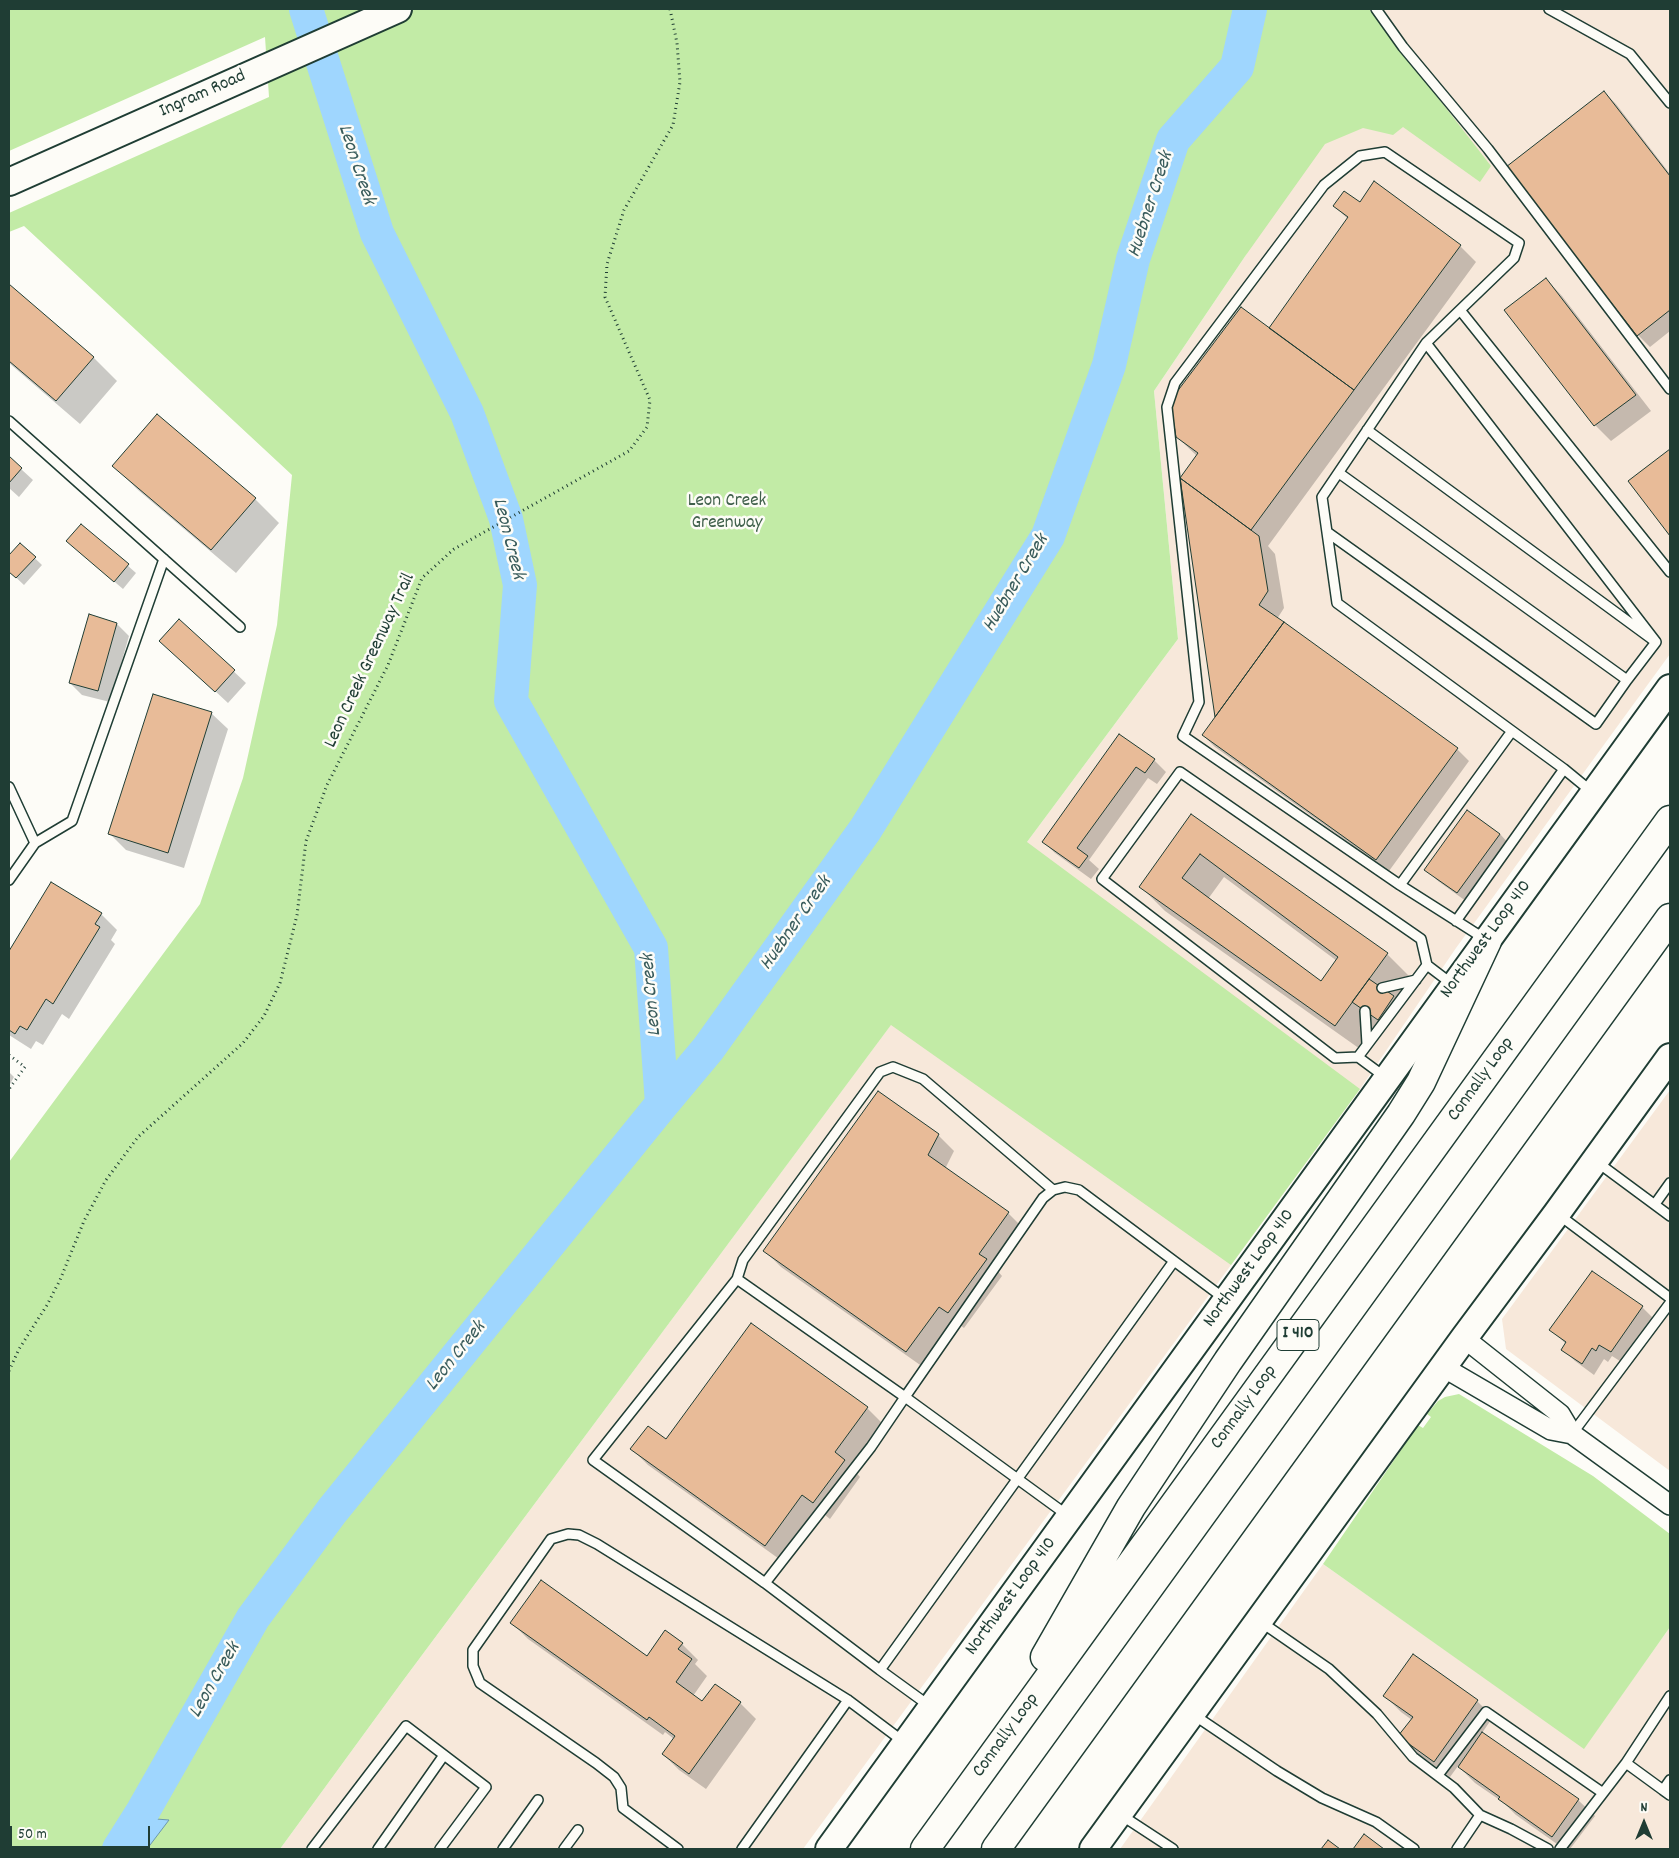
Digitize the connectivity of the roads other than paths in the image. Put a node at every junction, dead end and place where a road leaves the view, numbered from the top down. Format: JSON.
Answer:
{"nodes":[{"id":1,"x":398,"y":9,"type":"edge"},
{"id":2,"x":1376,"y":9,"type":"edge"},
{"id":3,"x":1549,"y":9,"type":"edge"},
{"id":4,"x":1670,"y":104,"type":"edge"},
{"id":5,"x":9,"y":182,"type":"edge"},
{"id":6,"x":1460,"y":310,"type":"junction"},
{"id":7,"x":1426,"y":343,"type":"junction"},
{"id":8,"x":1670,"y":389,"type":"edge"},
{"id":9,"x":9,"y":421,"type":"edge"},
{"id":10,"x":1368,"y":430,"type":"junction"},
{"id":11,"x":1339,"y":473,"type":"junction"},
{"id":12,"x":1327,"y":532,"type":"junction"},
{"id":13,"x":164,"y":559,"type":"junction"},
{"id":14,"x":1670,"y":572,"type":"edge"},
{"id":15,"x":240,"y":627,"type":"dead end"},
{"id":16,"x":1656,"y":642,"type":"junction"},
{"id":17,"x":1627,"y":680,"type":"junction"},
{"id":18,"x":1670,"y":688,"type":"edge"},
{"id":19,"x":1512,"y":731,"type":"junction"},
{"id":20,"x":1564,"y":769,"type":"junction"},
{"id":21,"x":9,"y":787,"type":"edge"},
{"id":22,"x":1594,"y":793,"type":"junction"},
{"id":23,"x":1670,"y":820,"type":"edge"},
{"id":24,"x":35,"y":844,"type":"junction"},
{"id":25,"x":9,"y":880,"type":"edge"},
{"id":26,"x":1400,"y":885,"type":"junction"},
{"id":27,"x":1670,"y":918,"type":"edge"},
{"id":28,"x":1456,"y":921,"type":"junction"},
{"id":29,"x":1487,"y":941,"type":"junction"},
{"id":30,"x":1427,"y":966,"type":"junction"},
{"id":31,"x":1416,"y":980,"type":"junction"},
{"id":32,"x":1454,"y":986,"type":"junction"},
{"id":33,"x":1382,"y":988,"type":"dead end"},
{"id":34,"x":1365,"y":1011,"type":"dead end"},
{"id":35,"x":1368,"y":1044,"type":"junction"},
{"id":36,"x":1358,"y":1057,"type":"junction"},
{"id":37,"x":1670,"y":1057,"type":"edge"},
{"id":38,"x":1387,"y":1078,"type":"junction"},
{"id":39,"x":1595,"y":1161,"type":"junction"},
{"id":40,"x":1670,"y":1183,"type":"edge"},
{"id":41,"x":1053,"y":1190,"type":"junction"},
{"id":42,"x":1655,"y":1204,"type":"junction"},
{"id":43,"x":1557,"y":1213,"type":"junction"},
{"id":44,"x":1670,"y":1216,"type":"edge"},
{"id":45,"x":1174,"y":1261,"type":"junction"},
{"id":46,"x":737,"y":1279,"type":"junction"},
{"id":47,"x":1670,"y":1298,"type":"edge"},
{"id":48,"x":1227,"y":1300,"type":"junction"},
{"id":49,"x":1670,"y":1303,"type":"edge"},
{"id":50,"x":1464,"y":1338,"type":"junction"},
{"id":51,"x":1443,"y":1367,"type":"junction"},
{"id":52,"x":905,"y":1397,"type":"junction"},
{"id":53,"x":1572,"y":1434,"type":"junction"},
{"id":54,"x":1016,"y":1479,"type":"junction"},
{"id":55,"x":1670,"y":1505,"type":"edge"},
{"id":56,"x":1070,"y":1517,"type":"junction"},
{"id":57,"x":765,"y":1583,"type":"junction"},
{"id":58,"x":1258,"y":1621,"type":"junction"},
{"id":59,"x":880,"y":1670,"type":"junction"},
{"id":60,"x":1670,"y":1696,"type":"edge"},
{"id":61,"x":848,"y":1700,"type":"junction"},
{"id":62,"x":932,"y":1708,"type":"junction"},
{"id":63,"x":1191,"y":1713,"type":"junction"},
{"id":64,"x":906,"y":1743,"type":"junction"},
{"id":65,"x":444,"y":1755,"type":"junction"},
{"id":66,"x":1626,"y":1763,"type":"junction"},
{"id":67,"x":1438,"y":1775,"type":"junction"},
{"id":68,"x":976,"y":1779,"type":"junction"},
{"id":69,"x":1670,"y":1780,"type":"edge"},
{"id":70,"x":1667,"y":1792,"type":"edge"},
{"id":71,"x":1603,"y":1793,"type":"junction"},
{"id":72,"x":538,"y":1800,"type":"dead end"},
{"id":73,"x":1119,"y":1813,"type":"junction"},
{"id":74,"x":1480,"y":1815,"type":"junction"},
{"id":75,"x":578,"y":1830,"type":"dead end"},
{"id":76,"x":312,"y":1849,"type":"edge"},
{"id":77,"x":378,"y":1849,"type":"edge"},
{"id":78,"x":440,"y":1849,"type":"edge"},
{"id":79,"x":503,"y":1849,"type":"edge"},
{"id":80,"x":564,"y":1849,"type":"edge"},
{"id":81,"x":678,"y":1849,"type":"edge"},
{"id":82,"x":742,"y":1849,"type":"edge"},
{"id":83,"x":829,"y":1849,"type":"edge"},
{"id":84,"x":925,"y":1849,"type":"edge"},
{"id":85,"x":996,"y":1849,"type":"edge"},
{"id":86,"x":1093,"y":1849,"type":"edge"},
{"id":87,"x":1173,"y":1849,"type":"edge"},
{"id":88,"x":1414,"y":1849,"type":"edge"},
{"id":89,"x":1457,"y":1849,"type":"edge"},
{"id":90,"x":1548,"y":1849,"type":"edge"},
{"id":91,"x":1560,"y":1849,"type":"edge"}],
"edges":[{"from":1,"to":5,"type":"main road","name":"Ingram Road"},
{"from":2,"to":8,"type":"lane"},
{"from":3,"to":4,"type":"lane"},
{"from":6,"to":7,"type":"lane"},
{"from":6,"to":14,"type":"lane"},
{"from":6,"to":26,"type":"lane"},
{"from":7,"to":10,"type":"lane"},
{"from":7,"to":16,"type":"lane"},
{"from":9,"to":13,"type":"lane"},
{"from":10,"to":11,"type":"lane"},
{"from":10,"to":16,"type":"lane"},
{"from":11,"to":12,"type":"lane"},
{"from":11,"to":17,"type":"lane"},
{"from":12,"to":17,"type":"lane"},
{"from":12,"to":19,"type":"lane"},
{"from":13,"to":15,"type":"lane"},
{"from":13,"to":24,"type":"lane"},
{"from":16,"to":17,"type":"lane"},
{"from":18,"to":22,"type":"main road","name":"Northwest Loop 410"},
{"from":19,"to":20,"type":"lane"},
{"from":19,"to":26,"type":"lane"},
{"from":20,"to":22,"type":"lane"},
{"from":20,"to":28,"type":"lane"},
{"from":21,"to":24,"type":"lane"},
{"from":22,"to":29,"type":"main road","name":"Northwest Loop 410"},
{"from":23,"to":68,"type":"highway","name":"Connally Loop","number":"I 410"},
{"from":24,"to":25,"type":"lane"},
{"from":26,"to":28,"type":"lane"},
{"from":27,"to":85,"type":"highway"},
{"from":28,"to":29,"type":"lane"},
{"from":29,"to":32,"type":"main road","name":"Northwest Loop 410"},
{"from":29,"to":68,"type":"highway"},
{"from":30,"to":31,"type":"lane"},
{"from":30,"to":32,"type":"lane"},
{"from":30,"to":36,"type":"lane"},
{"from":31,"to":33,"type":"lane"},
{"from":31,"to":35,"type":"lane"},
{"from":32,"to":38,"type":"main road","name":"Northwest Loop 410"},
{"from":34,"to":35,"type":"lane"},
{"from":35,"to":36,"type":"lane"},
{"from":36,"to":38,"type":"lane"},
{"from":37,"to":39,"type":"main road"},
{"from":38,"to":48,"type":"main road","name":"Northwest Loop 410"},
{"from":39,"to":42,"type":"lane"},
{"from":39,"to":43,"type":"main road"},
{"from":40,"to":42,"type":"lane"},
{"from":41,"to":45,"type":"lane"},
{"from":41,"to":46,"type":"lane"},
{"from":41,"to":52,"type":"lane"},
{"from":42,"to":44,"type":"lane"},
{"from":43,"to":47,"type":"lane"},
{"from":43,"to":50,"type":"main road"},
{"from":45,"to":48,"type":"lane"},
{"from":45,"to":54,"type":"lane"},
{"from":46,"to":52,"type":"lane"},
{"from":46,"to":57,"type":"lane"},
{"from":48,"to":56,"type":"main road","name":"Northwest Loop 410"},
{"from":49,"to":53,"type":"lane"},
{"from":50,"to":51,"type":"main road"},
{"from":50,"to":53,"type":"street"},
{"from":51,"to":53,"type":"street"},
{"from":51,"to":58,"type":"main road"},
{"from":52,"to":54,"type":"lane"},
{"from":52,"to":57,"type":"lane"},
{"from":53,"to":55,"type":"street"},
{"from":54,"to":56,"type":"lane"},
{"from":54,"to":59,"type":"lane"},
{"from":56,"to":62,"type":"main road","name":"Northwest Loop 410"},
{"from":57,"to":59,"type":"lane"},
{"from":58,"to":63,"type":"main road"},
{"from":58,"to":67,"type":"lane"},
{"from":59,"to":62,"type":"lane"},
{"from":60,"to":66,"type":"lane"},
{"from":61,"to":64,"type":"lane"},
{"from":61,"to":81,"type":"lane"},
{"from":61,"to":82,"type":"lane"},
{"from":62,"to":64,"type":"main road","name":"Northwest Loop 410"},
{"from":63,"to":73,"type":"main road"},
{"from":63,"to":88,"type":"lane"},
{"from":64,"to":83,"type":"main road","name":"Northwest Loop 410"},
{"from":65,"to":76,"type":"lane"},
{"from":65,"to":77,"type":"lane"},
{"from":65,"to":78,"type":"lane"},
{"from":66,"to":70,"type":"lane"},
{"from":66,"to":71,"type":"lane"},
{"from":67,"to":71,"type":"lane"},
{"from":67,"to":74,"type":"lane"},
{"from":68,"to":84,"type":"highway","name":"Connally Loop","number":"I 410"},
{"from":69,"to":70,"type":"lane"},
{"from":71,"to":91,"type":"lane"},
{"from":72,"to":79,"type":"lane"},
{"from":73,"to":86,"type":"main road"},
{"from":73,"to":87,"type":"lane"},
{"from":74,"to":89,"type":"lane"},
{"from":74,"to":90,"type":"lane"},
{"from":75,"to":80,"type":"lane"}]}
